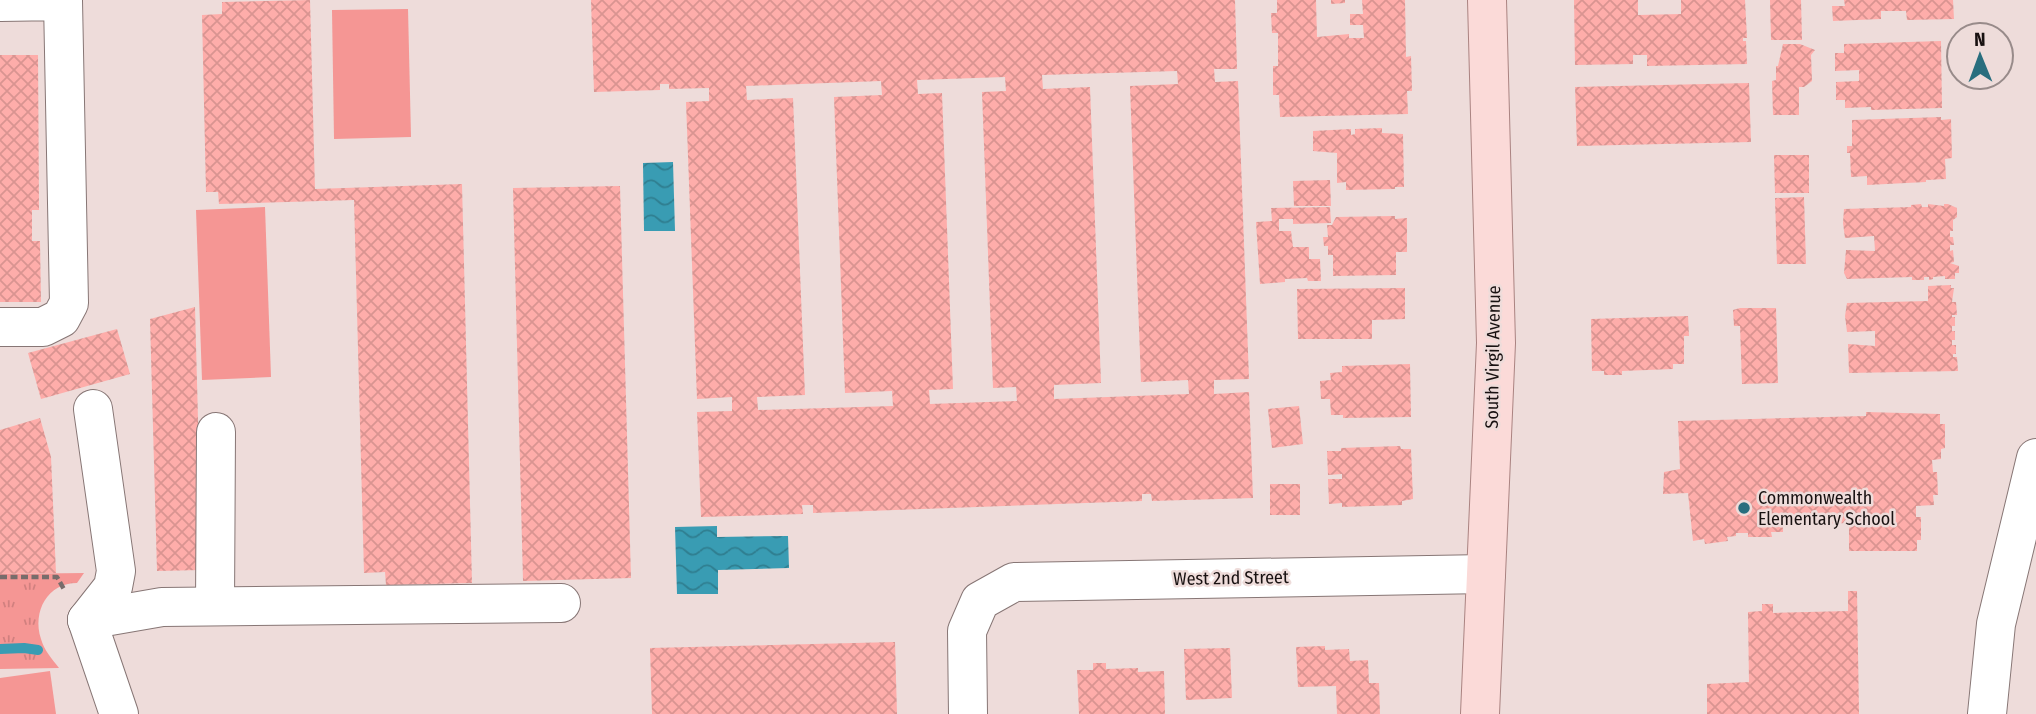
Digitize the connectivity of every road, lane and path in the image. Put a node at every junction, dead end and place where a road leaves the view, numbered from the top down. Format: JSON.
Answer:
{"nodes":[{"id":1,"x":1487,"y":0,"type":"edge"},
{"id":2,"x":0,"y":2,"type":"edge"},
{"id":3,"x":0,"y":327,"type":"edge"},
{"id":4,"x":93,"y":409,"type":"dead end"},
{"id":5,"x":216,"y":432,"type":"dead end"},
{"id":6,"x":2036,"y":457,"type":"edge"},
{"id":7,"x":2024,"y":563,"type":"edge"},
{"id":8,"x":1486,"y":574,"type":"junction"},
{"id":9,"x":0,"y":577,"type":"edge"},
{"id":10,"x":61,"y":585,"type":"dead end"},
{"id":11,"x":561,"y":603,"type":"dead end"},
{"id":12,"x":215,"y":606,"type":"junction"},
{"id":13,"x":87,"y":620,"type":"junction"},
{"id":14,"x":119,"y":714,"type":"edge"},
{"id":15,"x":968,"y":714,"type":"edge"},
{"id":16,"x":1480,"y":714,"type":"edge"},
{"id":17,"x":1987,"y":714,"type":"edge"}],
"edges":[{"from":1,"to":8,"type":"main road","name":"South Virgil Avenue"},
{"from":2,"to":3,"type":"street"},
{"from":4,"to":13,"type":"street"},
{"from":5,"to":12,"type":"street"},
{"from":6,"to":7,"type":"street"},
{"from":7,"to":17,"type":"street"},
{"from":8,"to":15,"type":"street","name":"West 2nd Street"},
{"from":8,"to":16,"type":"main road","name":"South Virgil Avenue"},
{"from":9,"to":10,"type":"path"},
{"from":11,"to":12,"type":"street"},
{"from":12,"to":13,"type":"street"},
{"from":13,"to":14,"type":"street"}]}
